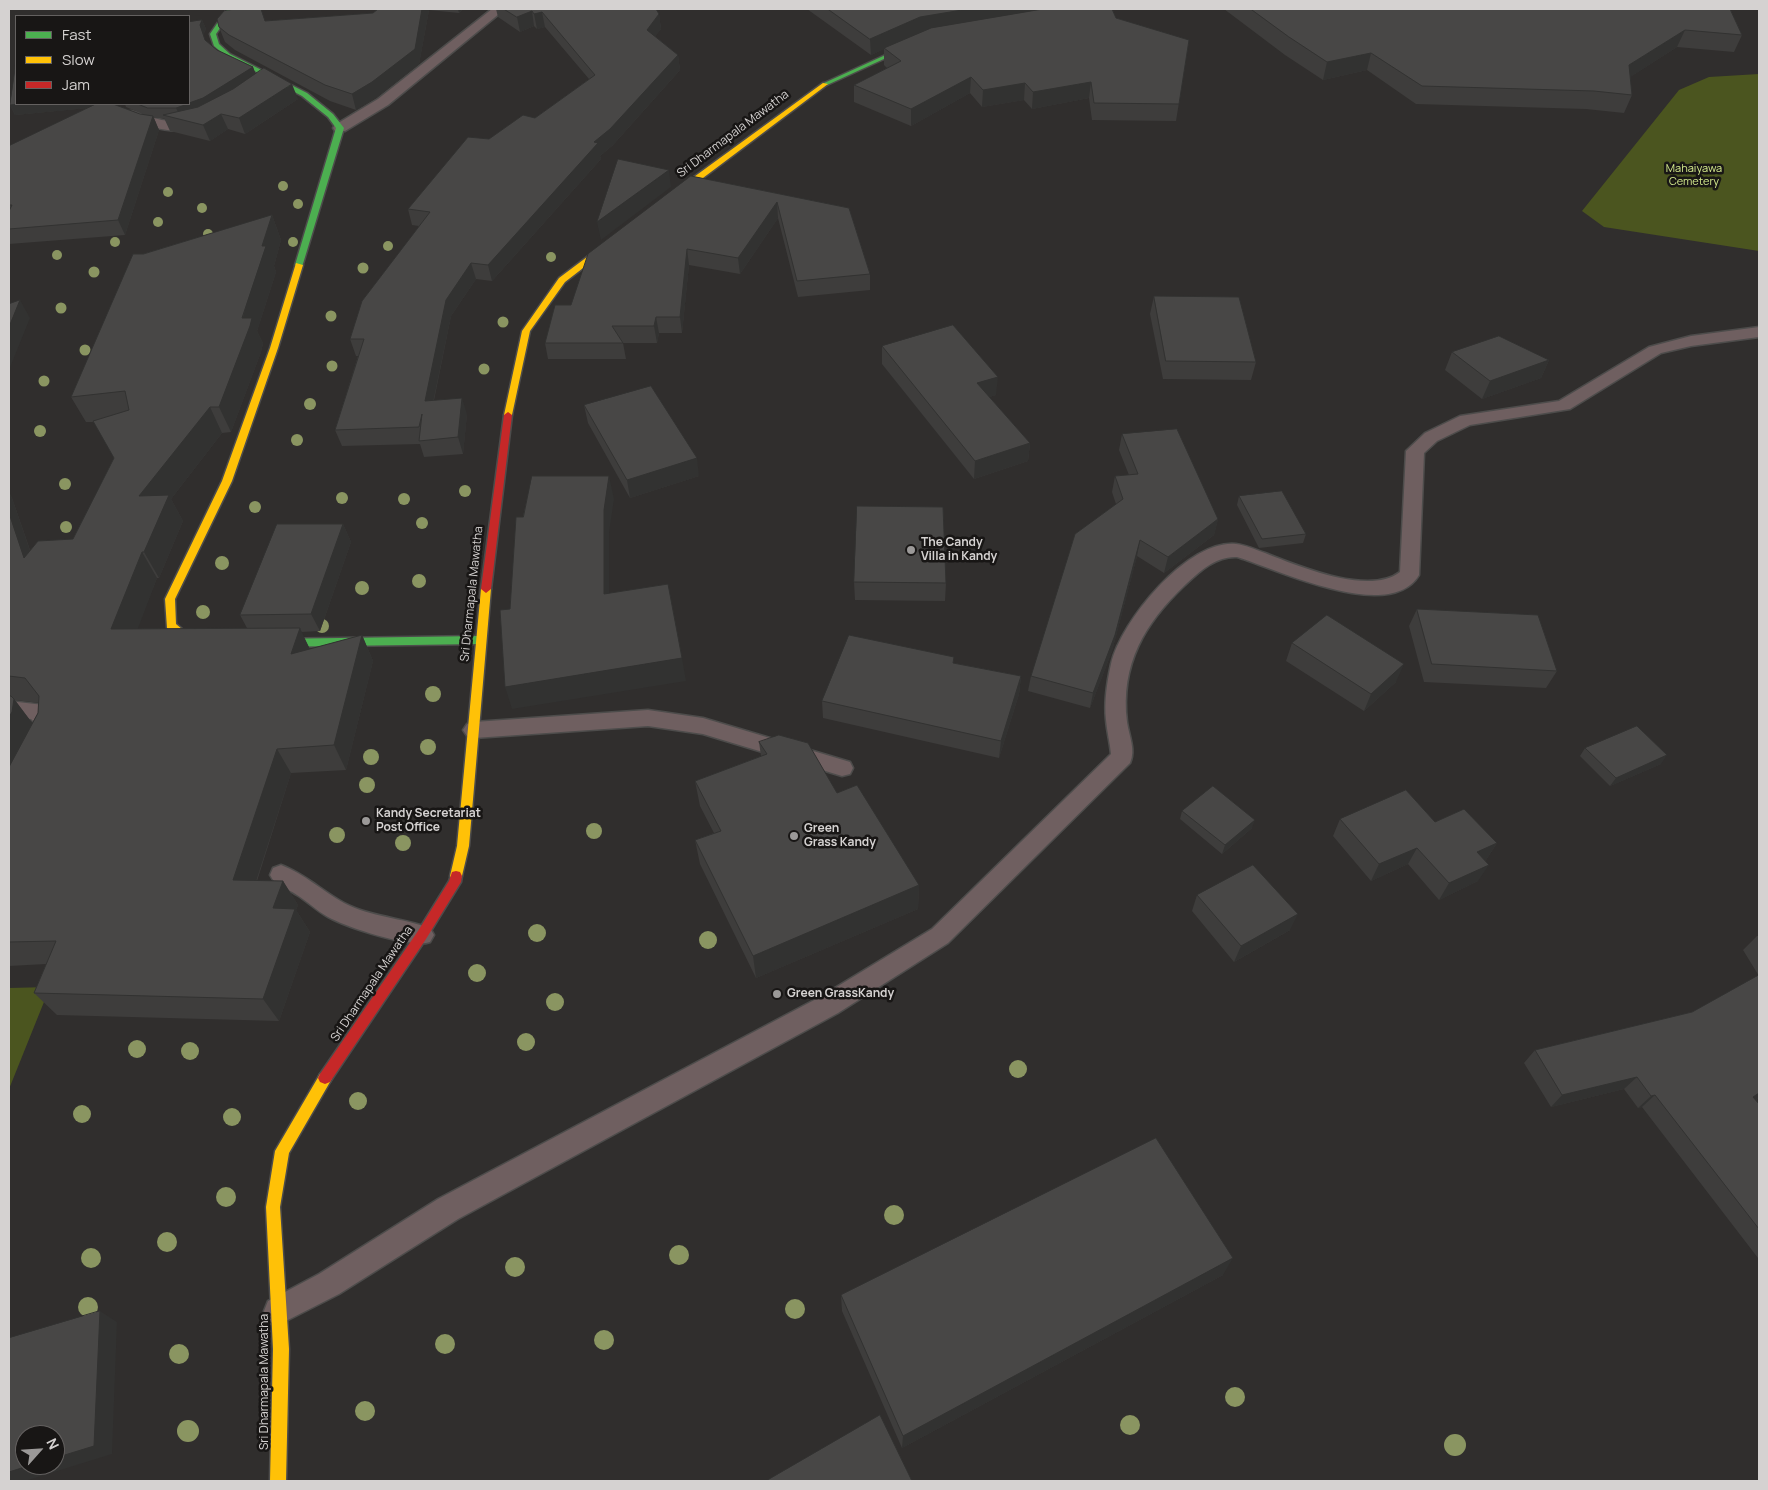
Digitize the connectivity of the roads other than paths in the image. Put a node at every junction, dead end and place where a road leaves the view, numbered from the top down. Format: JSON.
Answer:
{"nodes":[{"id":1,"x":230,"y":9,"type":"edge"},
{"id":2,"x":499,"y":9,"type":"edge"},
{"id":3,"x":926,"y":38,"type":"edge"},
{"id":4,"x":114,"y":108,"type":"edge"},
{"id":5,"x":204,"y":116,"type":"edge"},
{"id":6,"x":340,"y":128,"type":"junction"},
{"id":7,"x":656,"y":209,"type":"edge"},
{"id":8,"x":625,"y":233,"type":"edge"},
{"id":9,"x":1759,"y":332,"type":"edge"},
{"id":10,"x":480,"y":640,"type":"junction"},
{"id":11,"x":223,"y":643,"type":"edge"},
{"id":12,"x":252,"y":643,"type":"edge"},
{"id":13,"x":9,"y":709,"type":"edge"},
{"id":14,"x":474,"y":730,"type":"junction"},
{"id":15,"x":35,"y":754,"type":"edge"},
{"id":16,"x":842,"y":768,"type":"dead end"},
{"id":17,"x":281,"y":875,"type":"dead end"},
{"id":18,"x":422,"y":935,"type":"junction"},
{"id":19,"x":278,"y":1311,"type":"junction"},
{"id":20,"x":278,"y":1481,"type":"edge"}],
"edges":[{"from":1,"to":6,"type":"street"},
{"from":2,"to":6,"type":"lane"},
{"from":3,"to":7,"type":"street","name":"Sri Dharmapala Mawatha"},
{"from":4,"to":5,"type":"lane"},
{"from":6,"to":11,"type":"street"},
{"from":8,"to":10,"type":"street","name":"Sri Dharmapala Mawatha"},
{"from":9,"to":19,"type":"lane"},
{"from":10,"to":12,"type":"street"},
{"from":10,"to":14,"type":"street","name":"Sri Dharmapala Mawatha"},
{"from":13,"to":15,"type":"lane"},
{"from":14,"to":16,"type":"lane"},
{"from":14,"to":18,"type":"street","name":"Sri Dharmapala Mawatha"},
{"from":17,"to":18,"type":"lane"},
{"from":18,"to":19,"type":"street","name":"Sri Dharmapala Mawatha"},
{"from":19,"to":20,"type":"street","name":"Sri Dharmapala Mawatha"}]}
